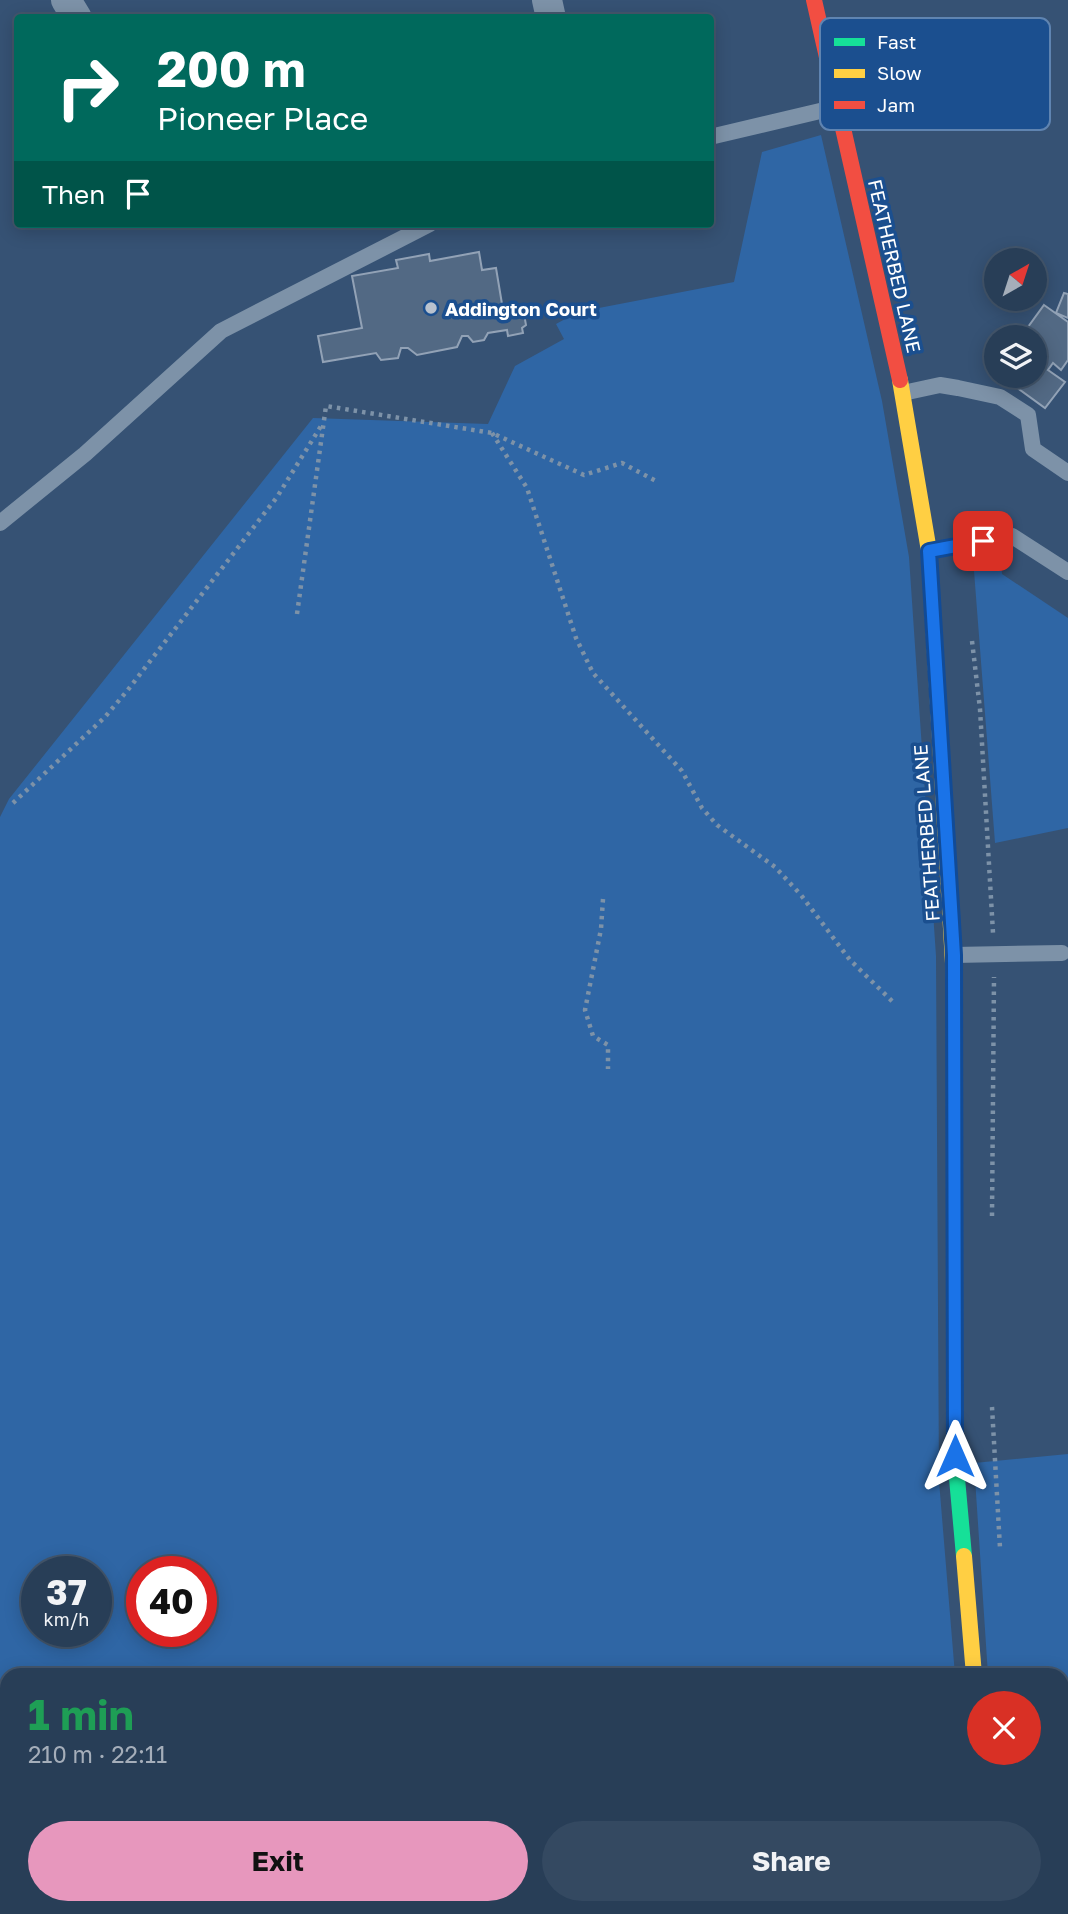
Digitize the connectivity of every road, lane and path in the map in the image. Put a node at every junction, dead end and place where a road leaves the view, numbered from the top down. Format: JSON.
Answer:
{"nodes":[{"id":1,"x":814,"y":0,"type":"edge"},
{"id":2,"x":820,"y":28,"type":"edge"},
{"id":3,"x":820,"y":111,"type":"edge"},
{"id":4,"x":842,"y":130,"type":"edge"},
{"id":5,"x":714,"y":135,"type":"edge"},
{"id":6,"x":422,"y":228,"type":"edge"},
{"id":7,"x":903,"y":393,"type":"junction"},
{"id":8,"x":324,"y":422,"type":"junction"},
{"id":9,"x":492,"y":433,"type":"junction"},
{"id":10,"x":1068,"y":473,"type":"edge"},
{"id":11,"x":656,"y":481,"type":"dead end"},
{"id":12,"x":0,"y":523,"type":"edge"},
{"id":13,"x":929,"y":551,"type":"junction"},
{"id":14,"x":1068,"y":572,"type":"edge"},
{"id":15,"x":297,"y":614,"type":"dead end"},
{"id":16,"x":13,"y":803,"type":"dead end"},
{"id":17,"x":603,"y":899,"type":"dead end"},
{"id":18,"x":1062,"y":953,"type":"dead end"},
{"id":19,"x":954,"y":955,"type":"junction"},
{"id":20,"x":893,"y":1002,"type":"dead end"},
{"id":21,"x":608,"y":1069,"type":"dead end"},
{"id":22,"x":973,"y":1668,"type":"edge"}],
"edges":[{"from":1,"to":2,"type":"street","name":"FEATHERBED LANE"},
{"from":3,"to":5,"type":"lane"},
{"from":4,"to":7,"type":"street","name":"FEATHERBED LANE"},
{"from":6,"to":12,"type":"lane"},
{"from":7,"to":10,"type":"lane"},
{"from":7,"to":13,"type":"street","name":"FEATHERBED LANE"},
{"from":8,"to":9,"type":"path"},
{"from":8,"to":15,"type":"path"},
{"from":8,"to":16,"type":"path"},
{"from":9,"to":11,"type":"path"},
{"from":9,"to":20,"type":"path"},
{"from":13,"to":14,"type":"lane"},
{"from":13,"to":19,"type":"street","name":"FEATHERBED LANE"},
{"from":17,"to":21,"type":"path"},
{"from":18,"to":19,"type":"lane"},
{"from":19,"to":22,"type":"street","name":"FEATHERBED LANE"}]}
